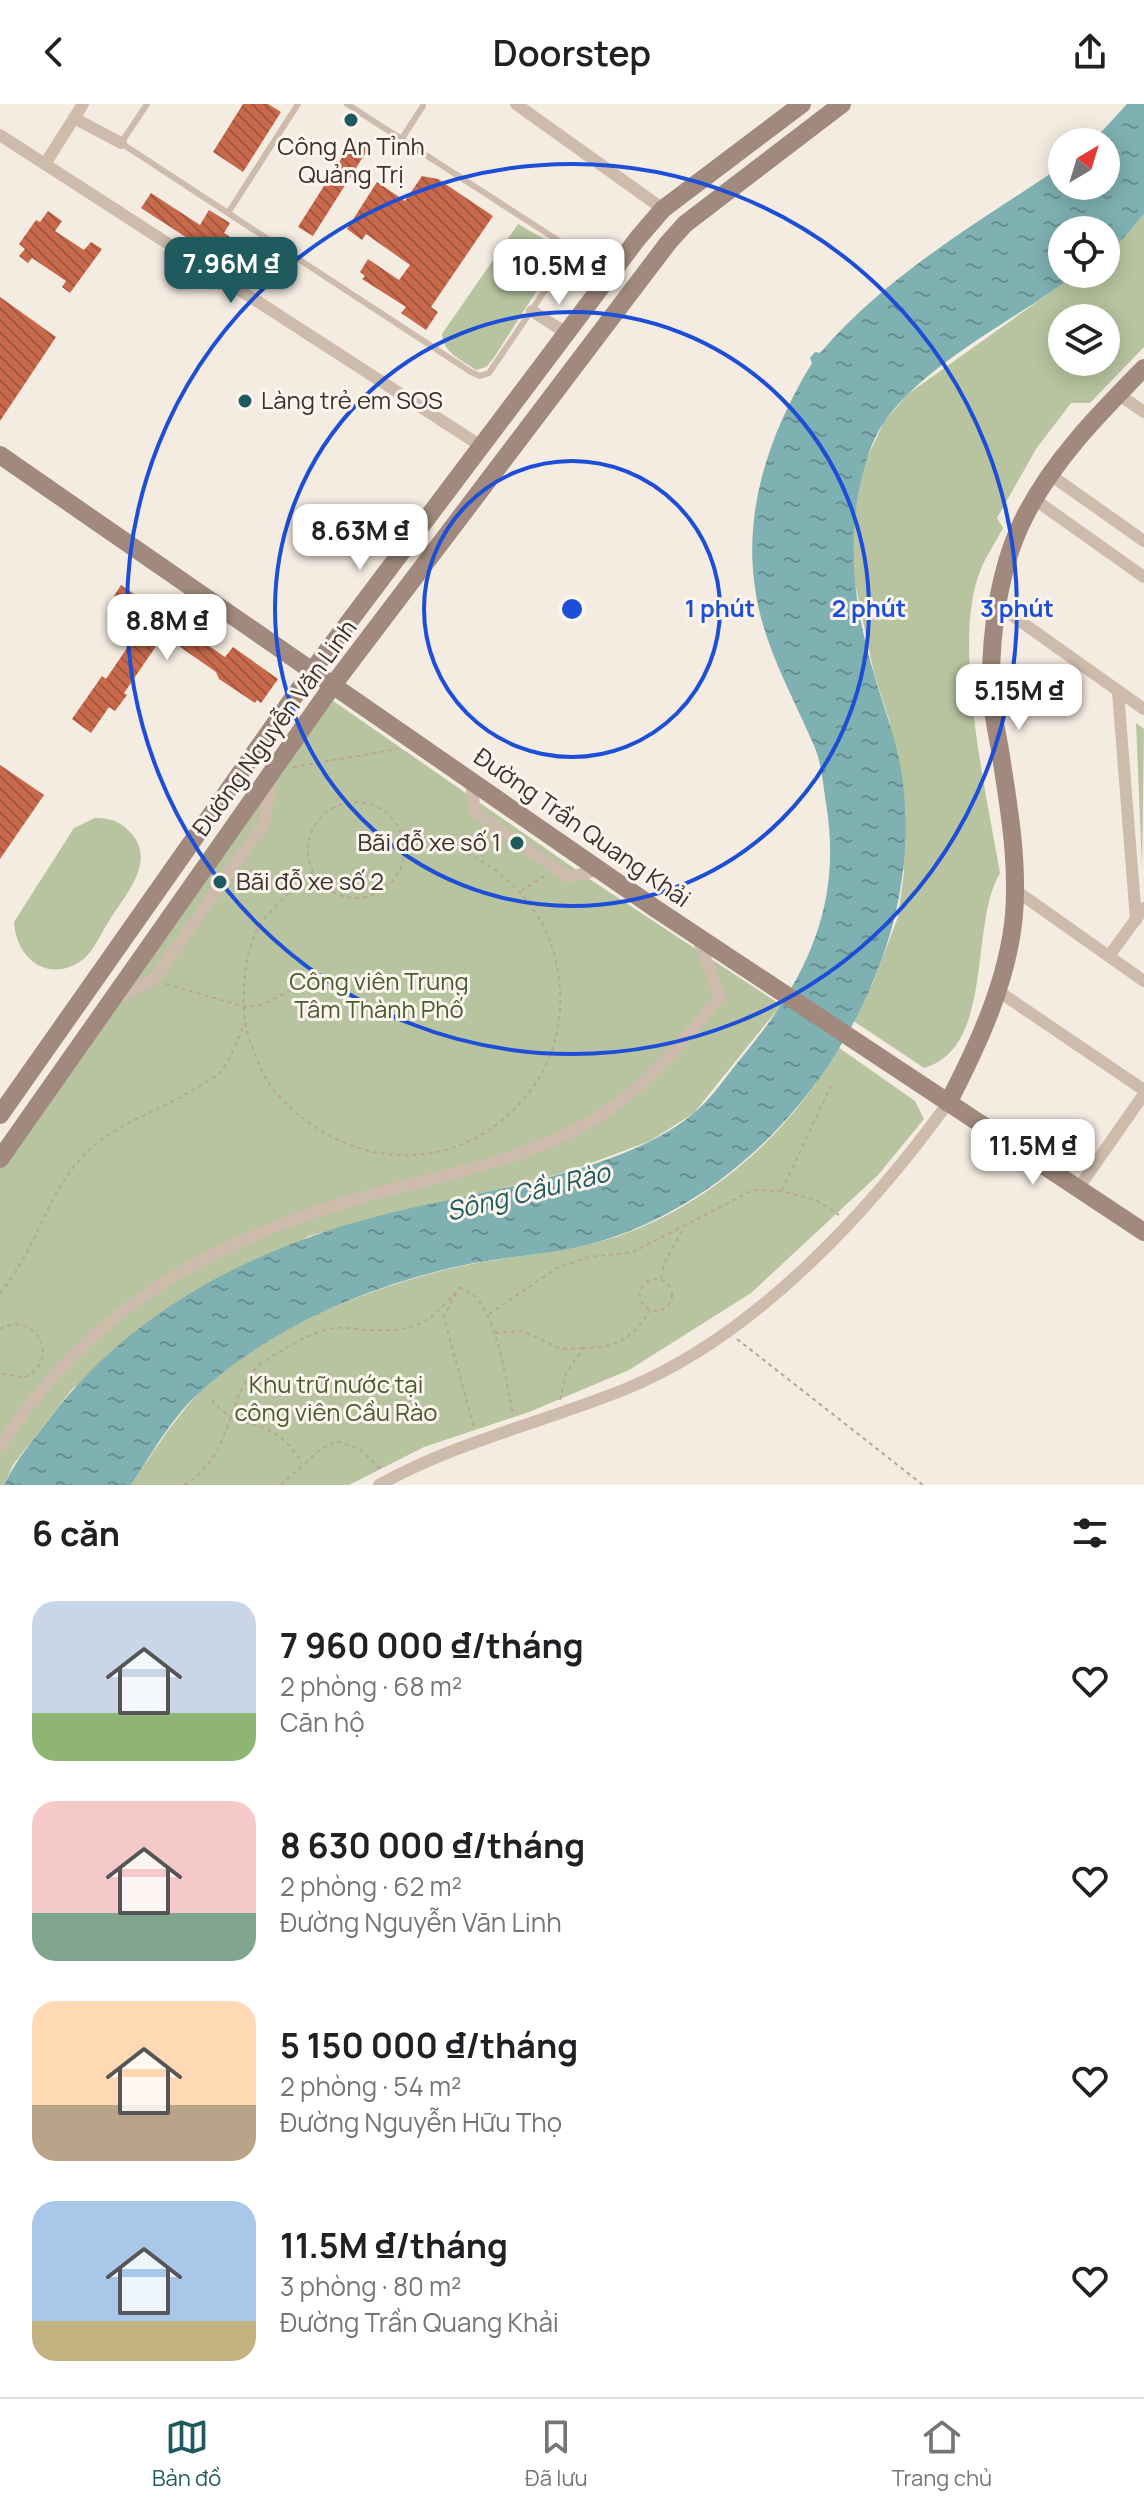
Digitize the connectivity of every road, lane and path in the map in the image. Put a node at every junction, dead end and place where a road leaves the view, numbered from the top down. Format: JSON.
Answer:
{"nodes":[{"id":1,"x":83,"y":104,"type":"edge"},
{"id":2,"x":147,"y":104,"type":"edge"},
{"id":3,"x":298,"y":104,"type":"edge"},
{"id":4,"x":347,"y":104,"type":"edge"},
{"id":5,"x":516,"y":104,"type":"edge"},
{"id":6,"x":802,"y":104,"type":"edge"},
{"id":7,"x":842,"y":104,"type":"edge"},
{"id":8,"x":423,"y":106,"type":"dead end"},
{"id":9,"x":74,"y":118,"type":"junction"},
{"id":10,"x":0,"y":135,"type":"edge"},
{"id":11,"x":401,"y":140,"type":"junction"},
{"id":12,"x":121,"y":143,"type":"junction"},
{"id":13,"x":45,"y":164,"type":"junction"},
{"id":14,"x":663,"y":209,"type":"junction"},
{"id":15,"x":228,"y":213,"type":"junction"},
{"id":16,"x":532,"y":311,"type":"junction"},
{"id":17,"x":566,"y":333,"type":"junction"},
{"id":18,"x":1144,"y":368,"type":"edge"},
{"id":19,"x":1118,"y":394,"type":"junction"},
{"id":20,"x":1144,"y":412,"type":"edge"},
{"id":21,"x":481,"y":446,"type":"junction"},
{"id":22,"x":0,"y":455,"type":"edge"},
{"id":23,"x":1049,"y":474,"type":"junction"},
{"id":24,"x":1034,"y":499,"type":"junction"},
{"id":25,"x":1144,"y":541,"type":"edge"},
{"id":26,"x":1144,"y":577,"type":"edge"},
{"id":27,"x":999,"y":606,"type":"junction"},
{"id":28,"x":312,"y":671,"type":"junction"},
{"id":29,"x":333,"y":685,"type":"junction"},
{"id":30,"x":1118,"y":692,"type":"junction"},
{"id":31,"x":1144,"y":709,"type":"edge"},
{"id":32,"x":420,"y":745,"type":"junction"},
{"id":33,"x":273,"y":771,"type":"junction"},
{"id":34,"x":471,"y":781,"type":"junction"},
{"id":35,"x":402,"y":837,"type":"junction"},
{"id":36,"x":556,"y":869,"type":"junction"},
{"id":37,"x":600,"y":870,"type":"junction"},
{"id":38,"x":313,"y":872,"type":"junction"},
{"id":39,"x":1015,"y":890,"type":"junction"},
{"id":40,"x":520,"y":892,"type":"junction"},
{"id":41,"x":1144,"y":908,"type":"edge"},
{"id":42,"x":1136,"y":920,"type":"junction"},
{"id":43,"x":697,"y":936,"type":"junction"},
{"id":44,"x":1109,"y":956,"type":"junction"},
{"id":45,"x":314,"y":978,"type":"dead end"},
{"id":46,"x":154,"y":979,"type":"junction"},
{"id":47,"x":1144,"y":981,"type":"edge"},
{"id":48,"x":998,"y":991,"type":"junction"},
{"id":49,"x":111,"y":1001,"type":"junction"},
{"id":50,"x":245,"y":1007,"type":"junction"},
{"id":51,"x":247,"y":1021,"type":"junction"},
{"id":52,"x":831,"y":1086,"type":"dead end"},
{"id":53,"x":1144,"y":1092,"type":"edge"},
{"id":54,"x":948,"y":1103,"type":"junction"},
{"id":55,"x":0,"y":1115,"type":"edge"},
{"id":56,"x":0,"y":1159,"type":"edge"},
{"id":57,"x":1077,"y":1190,"type":"junction"},
{"id":58,"x":781,"y":1191,"type":"junction"},
{"id":59,"x":851,"y":1224,"type":"junction"},
{"id":60,"x":684,"y":1226,"type":"junction"},
{"id":61,"x":1144,"y":1232,"type":"edge"},
{"id":62,"x":660,"y":1279,"type":"junction"},
{"id":63,"x":460,"y":1287,"type":"junction"},
{"id":64,"x":0,"y":1293,"type":"edge"},
{"id":65,"x":650,"y":1310,"type":"junction"},
{"id":66,"x":489,"y":1314,"type":"junction"},
{"id":67,"x":733,"y":1327,"type":"junction"},
{"id":68,"x":0,"y":1329,"type":"edge"},
{"id":69,"x":494,"y":1334,"type":"junction"},
{"id":70,"x":584,"y":1348,"type":"junction"},
{"id":71,"x":0,"y":1373,"type":"edge"},
{"id":72,"x":212,"y":1400,"type":"dead end"},
{"id":73,"x":557,"y":1413,"type":"junction"},
{"id":74,"x":231,"y":1419,"type":"junction"},
{"id":75,"x":516,"y":1427,"type":"junction"},
{"id":76,"x":477,"y":1440,"type":"junction"},
{"id":77,"x":0,"y":1447,"type":"edge"},
{"id":78,"x":303,"y":1465,"type":"junction"},
{"id":79,"x":384,"y":1482,"type":"edge"},
{"id":80,"x":186,"y":1485,"type":"edge"},
{"id":81,"x":281,"y":1485,"type":"edge"},
{"id":82,"x":923,"y":1485,"type":"edge"}],
"edges":[{"from":1,"to":9,"type":"street"},
{"from":2,"to":12,"type":"lane"},
{"from":3,"to":15,"type":"lane"},
{"from":4,"to":11,"type":"lane"},
{"from":5,"to":14,"type":"street"},
{"from":6,"to":14,"type":"street","name":"Đường Nguyễn Văn Linh"},
{"from":7,"to":29,"type":"street","name":"Đường Nguyễn Văn Linh"},
{"from":8,"to":11,"type":"lane"},
{"from":9,"to":12,"type":"street"},
{"from":9,"to":13,"type":"street"},
{"from":10,"to":13,"type":"street"},
{"from":11,"to":16,"type":"lane"},
{"from":12,"to":15,"type":"lane"},
{"from":13,"to":21,"type":"street"},
{"from":14,"to":17,"type":"street","name":"Đường Nguyễn Văn Linh"},
{"from":15,"to":16,"type":"lane"},
{"from":16,"to":17,"type":"street"},
{"from":17,"to":21,"type":"street","name":"Đường Nguyễn Văn Linh"},
{"from":18,"to":19,"type":"street"},
{"from":19,"to":20,"type":"street"},
{"from":19,"to":23,"type":"street"},
{"from":21,"to":28,"type":"street","name":"Đường Nguyễn Văn Linh"},
{"from":22,"to":28,"type":"street","name":"Đường Trần Quang Khải"},
{"from":23,"to":24,"type":"street"},
{"from":23,"to":25,"type":"street"},
{"from":24,"to":26,"type":"street"},
{"from":24,"to":27,"type":"street"},
{"from":27,"to":30,"type":"street"},
{"from":27,"to":39,"type":"street"},
{"from":28,"to":29,"type":"street","name":"Đường Trần Quang Khải"},
{"from":28,"to":55,"type":"street","name":"Đường Nguyễn Văn Linh"},
{"from":29,"to":32,"type":"street","name":"Đường Trần Quang Khải"},
{"from":29,"to":33,"type":"street","name":"Đường Nguyễn Văn Linh"},
{"from":30,"to":31,"type":"street"},
{"from":30,"to":42,"type":"street"},
{"from":32,"to":33,"type":"path"},
{"from":32,"to":34,"type":"street","name":"Đường Trần Quang Khải"},
{"from":33,"to":46,"type":"street"},
{"from":33,"to":49,"type":"street","name":"Đường Nguyễn Văn Linh"},
{"from":34,"to":36,"type":"street"},
{"from":34,"to":37,"type":"street","name":"Đường Trần Quang Khải"},
{"from":35,"to":38,"type":"path"},
{"from":35,"to":38,"type":"path"},
{"from":35,"to":40,"type":"path"},
{"from":36,"to":37,"type":"street"},
{"from":36,"to":40,"type":"path"},
{"from":37,"to":43,"type":"street","name":"Đường Trần Quang Khải"},
{"from":38,"to":50,"type":"path"},
{"from":39,"to":44,"type":"street"},
{"from":39,"to":48,"type":"street"},
{"from":40,"to":51,"type":"path"},
{"from":41,"to":42,"type":"street"},
{"from":42,"to":44,"type":"street"},
{"from":43,"to":54,"type":"street","name":"Đường Trần Quang Khải"},
{"from":43,"to":77,"type":"street"},
{"from":44,"to":47,"type":"street"},
{"from":45,"to":50,"type":"path"},
{"from":46,"to":49,"type":"street"},
{"from":46,"to":50,"type":"path"},
{"from":48,"to":53,"type":"street"},
{"from":48,"to":54,"type":"street"},
{"from":49,"to":56,"type":"street","name":"Đường Nguyễn Văn Linh"},
{"from":50,"to":51,"type":"path"},
{"from":51,"to":64,"type":"path"},
{"from":52,"to":58,"type":"path"},
{"from":53,"to":57,"type":"street"},
{"from":54,"to":57,"type":"street","name":"Đường Trần Quang Khải"},
{"from":54,"to":59,"type":"street"},
{"from":57,"to":61,"type":"street","name":"Đường Trần Quang Khải"},
{"from":58,"to":59,"type":"path"},
{"from":58,"to":60,"type":"path"},
{"from":59,"to":67,"type":"street"},
{"from":60,"to":62,"type":"path"},
{"from":60,"to":66,"type":"path"},
{"from":62,"to":65,"type":"path"},
{"from":62,"to":65,"type":"path"},
{"from":63,"to":66,"type":"path"},
{"from":63,"to":74,"type":"path"},
{"from":63,"to":76,"type":"path"},
{"from":65,"to":70,"type":"path"},
{"from":66,"to":69,"type":"path"},
{"from":67,"to":73,"type":"street"},
{"from":67,"to":82,"type":"path"},
{"from":68,"to":71,"type":"path"},
{"from":69,"to":70,"type":"path"},
{"from":69,"to":75,"type":"path"},
{"from":70,"to":73,"type":"path"},
{"from":72,"to":74,"type":"path"},
{"from":73,"to":75,"type":"street"},
{"from":74,"to":78,"type":"path"},
{"from":74,"to":80,"type":"path"},
{"from":75,"to":76,"type":"street"},
{"from":76,"to":79,"type":"street"},
{"from":78,"to":79,"type":"path"},
{"from":78,"to":81,"type":"path"}]}
